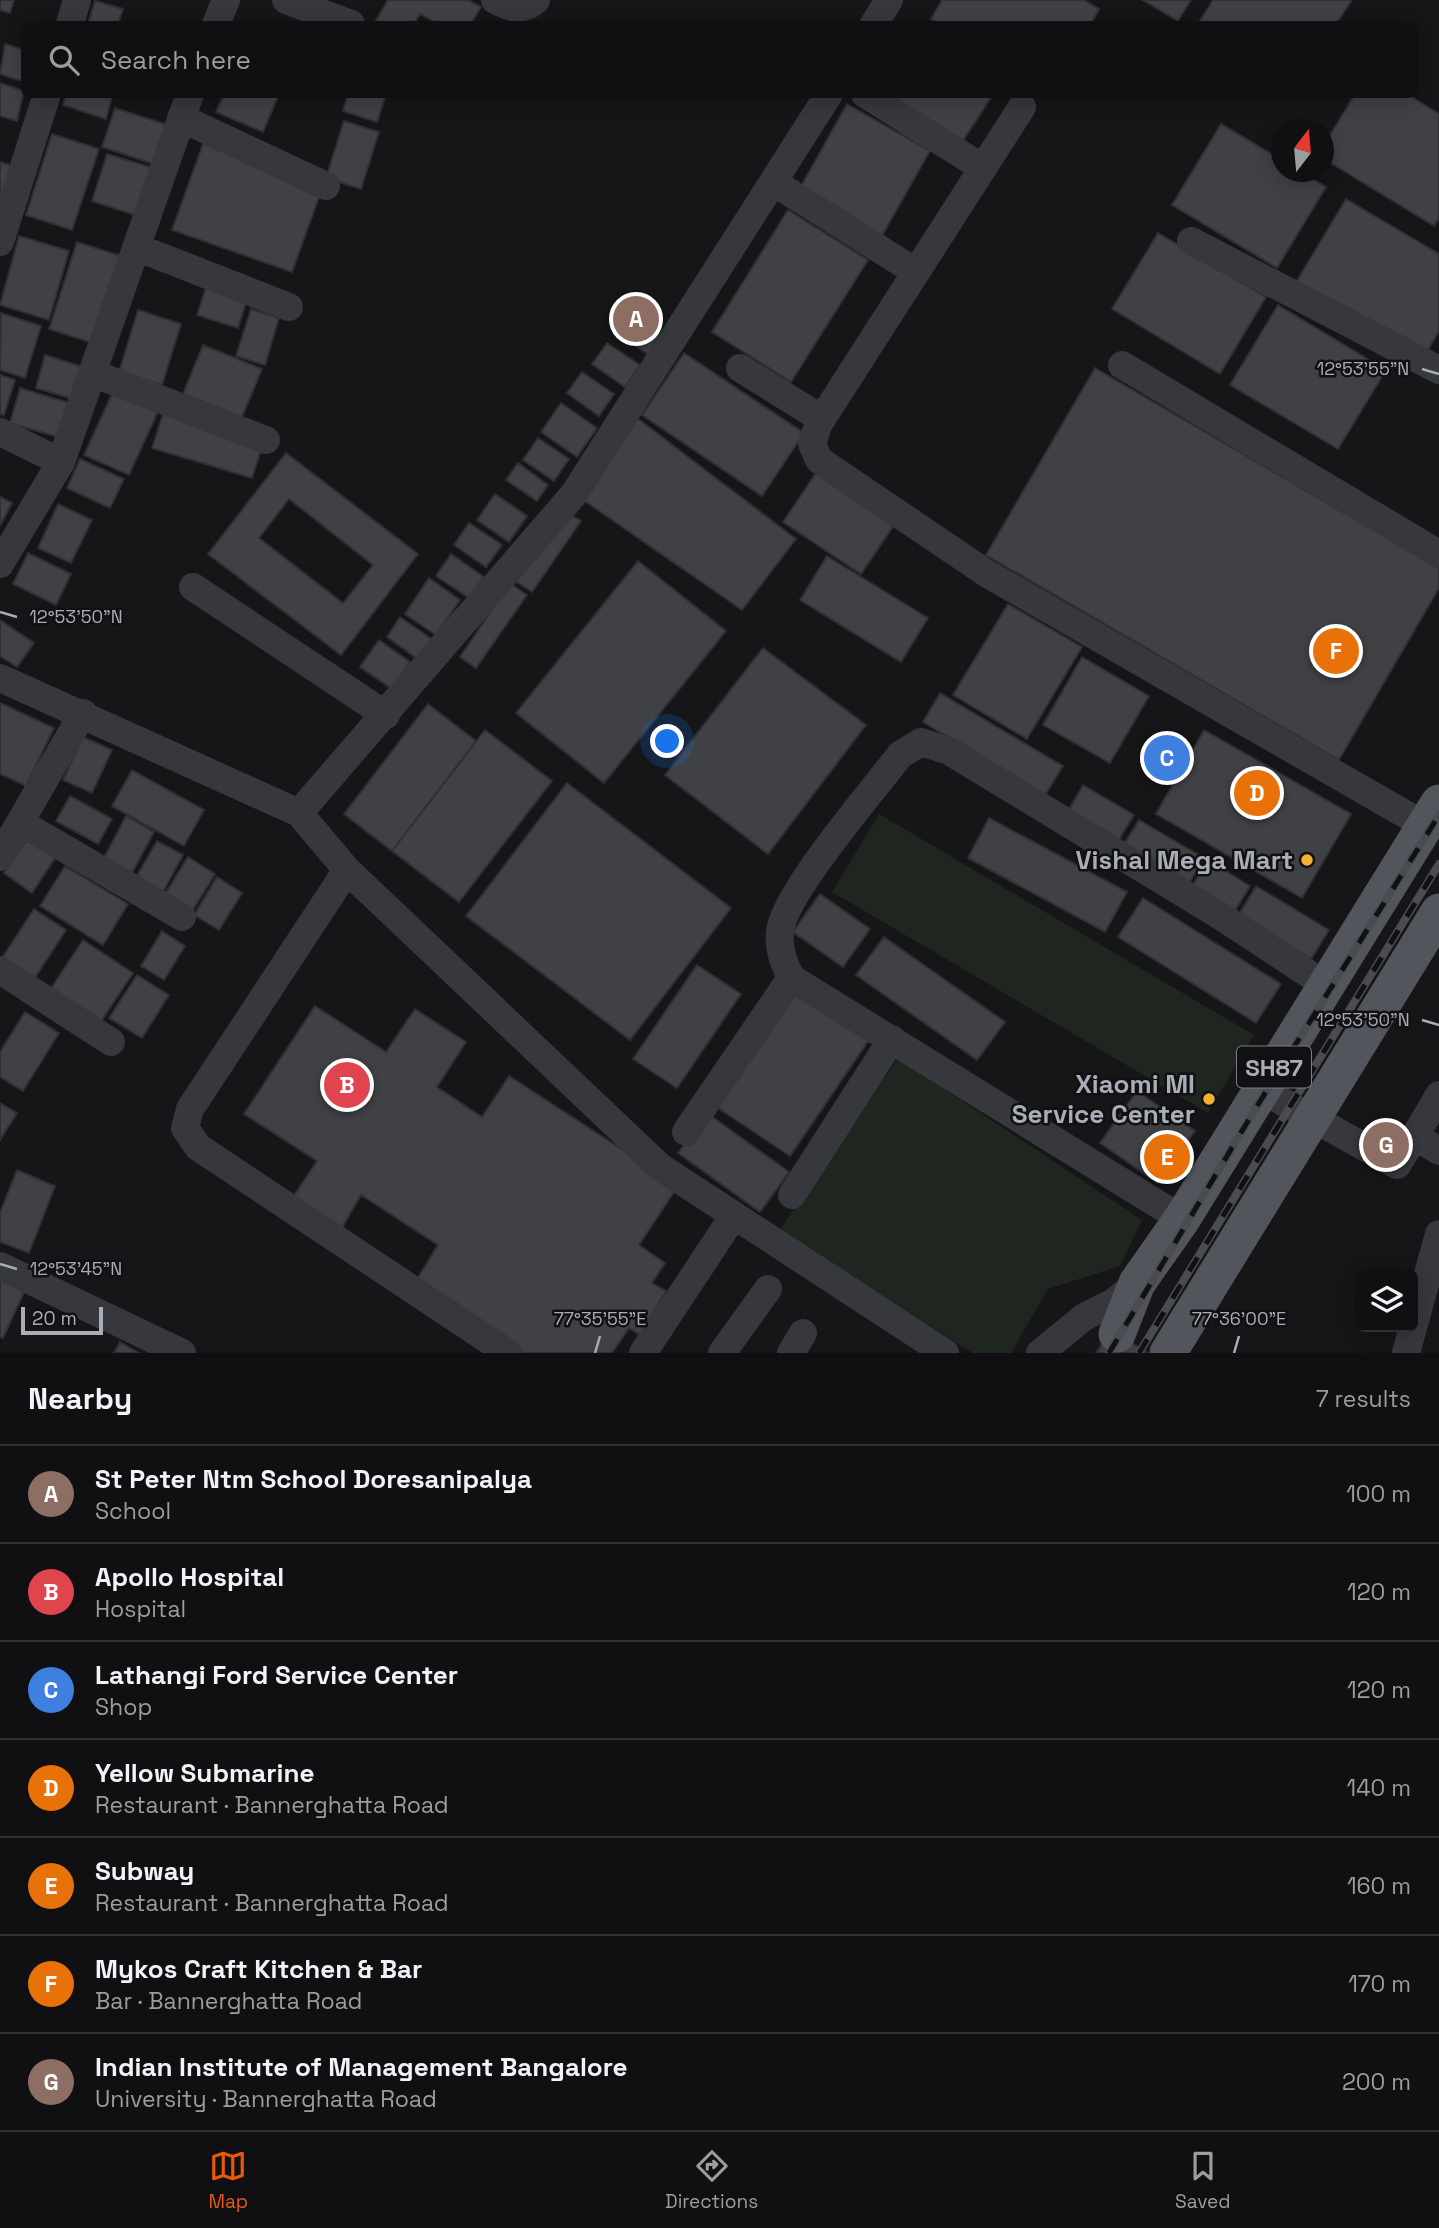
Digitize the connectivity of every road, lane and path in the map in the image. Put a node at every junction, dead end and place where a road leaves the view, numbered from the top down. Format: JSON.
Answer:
{"nodes":[{"id":1,"x":78,"y":0,"type":"edge"},
{"id":2,"x":226,"y":0,"type":"edge"},
{"id":3,"x":286,"y":0,"type":"edge"},
{"id":4,"x":495,"y":0,"type":"edge"},
{"id":5,"x":536,"y":0,"type":"edge"},
{"id":6,"x":889,"y":0,"type":"edge"},
{"id":7,"x":71,"y":21,"type":"edge"},
{"id":8,"x":217,"y":21,"type":"edge"},
{"id":9,"x":343,"y":21,"type":"edge"},
{"id":10,"x":876,"y":21,"type":"edge"},
{"id":11,"x":46,"y":98,"type":"edge"},
{"id":12,"x":826,"y":98,"type":"edge"},
{"id":13,"x":871,"y":98,"type":"edge"},
{"id":14,"x":185,"y":106,"type":"edge"},
{"id":15,"x":1022,"y":107,"type":"dead end"},
{"id":16,"x":982,"y":168,"type":"junction"},
{"id":17,"x":774,"y":181,"type":"junction"},
{"id":18,"x":326,"y":186,"type":"dead end"},
{"id":19,"x":1191,"y":241,"type":"dead end"},
{"id":20,"x":0,"y":242,"type":"edge"},
{"id":21,"x":136,"y":247,"type":"junction"},
{"id":22,"x":909,"y":268,"type":"junction"},
{"id":23,"x":289,"y":307,"type":"dead end"},
{"id":24,"x":1122,"y":365,"type":"dead end"},
{"id":25,"x":740,"y":368,"type":"dead end"},
{"id":26,"x":1439,"y":370,"type":"edge"},
{"id":27,"x":92,"y":373,"type":"junction"},
{"id":28,"x":815,"y":414,"type":"junction"},
{"id":29,"x":0,"y":432,"type":"edge"},
{"id":30,"x":266,"y":440,"type":"dead end"},
{"id":31,"x":61,"y":462,"type":"junction"},
{"id":32,"x":1439,"y":554,"type":"edge"},
{"id":33,"x":0,"y":564,"type":"edge"},
{"id":34,"x":193,"y":587,"type":"dead end"},
{"id":35,"x":0,"y":678,"type":"edge"},
{"id":36,"x":83,"y":713,"type":"junction"},
{"id":37,"x":386,"y":715,"type":"junction"},
{"id":38,"x":299,"y":813,"type":"junction"},
{"id":39,"x":1432,"y":814,"type":"edge"},
{"id":40,"x":21,"y":823,"type":"junction"},
{"id":41,"x":0,"y":857,"type":"edge"},
{"id":42,"x":347,"y":870,"type":"junction"},
{"id":43,"x":1439,"y":912,"type":"edge"},
{"id":44,"x":182,"y":918,"type":"dead end"},
{"id":45,"x":0,"y":970,"type":"edge"},
{"id":46,"x":791,"y":978,"type":"junction"},
{"id":47,"x":1327,"y":986,"type":"junction"},
{"id":48,"x":892,"y":1039,"type":"junction"},
{"id":49,"x":111,"y":1042,"type":"dead end"},
{"id":50,"x":1260,"y":1089,"type":"junction"},
{"id":51,"x":1439,"y":1094,"type":"edge"},
{"id":52,"x":1311,"y":1119,"type":"junction"},
{"id":53,"x":686,"y":1132,"type":"dead end"},
{"id":54,"x":1415,"y":1136,"type":"junction"},
{"id":55,"x":1439,"y":1151,"type":"edge"},
{"id":56,"x":792,"y":1195,"type":"dead end"},
{"id":57,"x":734,"y":1215,"type":"junction"},
{"id":58,"x":1182,"y":1219,"type":"junction"},
{"id":59,"x":1439,"y":1234,"type":"edge"},
{"id":60,"x":0,"y":1266,"type":"edge"},
{"id":61,"x":1137,"y":1283,"type":"junction"},
{"id":62,"x":768,"y":1289,"type":"dead end"},
{"id":63,"x":1117,"y":1334,"type":"dead end"},
{"id":64,"x":911,"y":1344,"type":"edge"},
{"id":65,"x":182,"y":1353,"type":"edge"},
{"id":66,"x":508,"y":1353,"type":"edge"},
{"id":67,"x":643,"y":1353,"type":"edge"},
{"id":68,"x":722,"y":1353,"type":"edge"},
{"id":69,"x":945,"y":1353,"type":"edge"},
{"id":70,"x":1040,"y":1353,"type":"edge"},
{"id":71,"x":1168,"y":1353,"type":"edge"},
{"id":72,"x":1406,"y":1353,"type":"edge"}],
"edges":[{"from":1,"to":7,"type":"street"},
{"from":2,"to":8,"type":"street"},
{"from":3,"to":9,"type":"street"},
{"from":4,"to":5,"type":"street"},
{"from":6,"to":10,"type":"street"},
{"from":11,"to":20,"type":"street"},
{"from":12,"to":17,"type":"street"},
{"from":13,"to":16,"type":"street"},
{"from":14,"to":18,"type":"street"},
{"from":14,"to":21,"type":"street"},
{"from":15,"to":16,"type":"street"},
{"from":16,"to":22,"type":"street"},
{"from":17,"to":22,"type":"street"},
{"from":17,"to":37,"type":"street"},
{"from":19,"to":26,"type":"street"},
{"from":21,"to":23,"type":"street"},
{"from":21,"to":27,"type":"street"},
{"from":22,"to":28,"type":"street"},
{"from":24,"to":32,"type":"street"},
{"from":25,"to":28,"type":"street"},
{"from":27,"to":30,"type":"street"},
{"from":27,"to":31,"type":"street"},
{"from":28,"to":39,"type":"street"},
{"from":29,"to":31,"type":"street"},
{"from":31,"to":33,"type":"street"},
{"from":34,"to":37,"type":"street"},
{"from":35,"to":36,"type":"street"},
{"from":36,"to":38,"type":"street"},
{"from":36,"to":40,"type":"street"},
{"from":37,"to":38,"type":"street"},
{"from":38,"to":42,"type":"street"},
{"from":39,"to":47,"type":"main road","number":"SH87"},
{"from":40,"to":41,"type":"street"},
{"from":40,"to":44,"type":"street"},
{"from":42,"to":57,"type":"street"},
{"from":42,"to":66,"type":"street"},
{"from":43,"to":52,"type":"main road","number":"SH87"},
{"from":45,"to":49,"type":"street"},
{"from":46,"to":47,"type":"street"},
{"from":46,"to":48,"type":"street"},
{"from":46,"to":53,"type":"street"},
{"from":47,"to":50,"type":"main road","number":"SH87"},
{"from":48,"to":56,"type":"street"},
{"from":48,"to":58,"type":"street"},
{"from":50,"to":52,"type":"street"},
{"from":50,"to":58,"type":"main road","number":"SH87"},
{"from":51,"to":54,"type":"street"},
{"from":52,"to":54,"type":"street"},
{"from":52,"to":71,"type":"main road","number":"SH87"},
{"from":54,"to":55,"type":"street"},
{"from":57,"to":64,"type":"street"},
{"from":57,"to":67,"type":"street"},
{"from":58,"to":61,"type":"main road","number":"SH87"},
{"from":59,"to":72,"type":"street"},
{"from":60,"to":65,"type":"street"},
{"from":61,"to":63,"type":"main road","number":"SH87"},
{"from":61,"to":70,"type":"street"},
{"from":62,"to":68,"type":"street"},
{"from":64,"to":69,"type":"street"}]}
